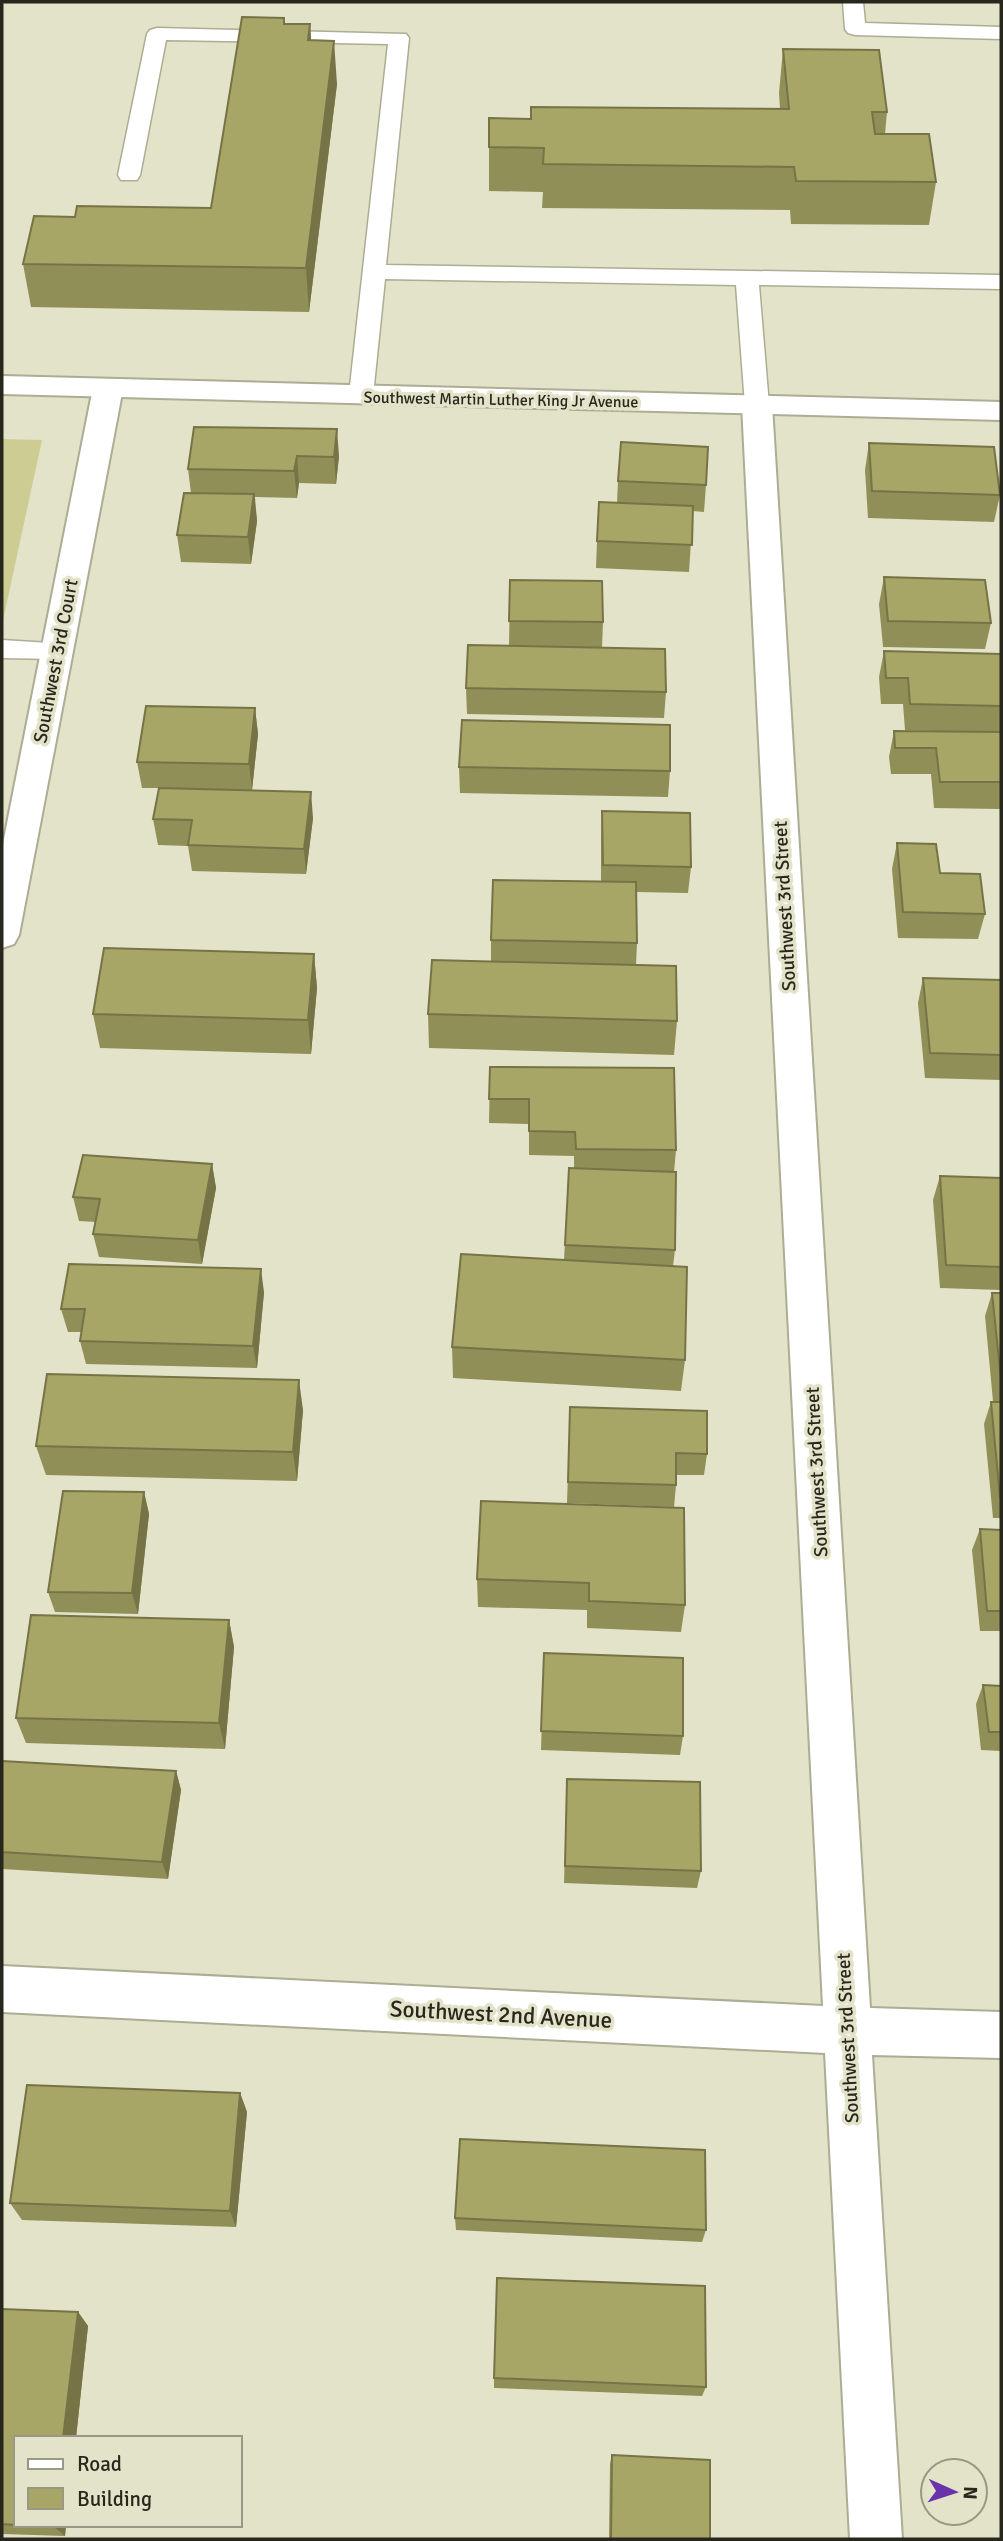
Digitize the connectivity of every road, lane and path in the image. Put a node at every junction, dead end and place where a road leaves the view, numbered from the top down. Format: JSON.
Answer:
{"nodes":[{"id":1,"x":853,"y":2,"type":"edge"},
{"id":2,"x":1001,"y":33,"type":"edge"},
{"id":3,"x":129,"y":175,"type":"dead end"},
{"id":4,"x":374,"y":272,"type":"junction"},
{"id":5,"x":747,"y":279,"type":"junction"},
{"id":6,"x":1001,"y":282,"type":"edge"},
{"id":7,"x":2,"y":386,"type":"edge"},
{"id":8,"x":108,"y":388,"type":"junction"},
{"id":9,"x":361,"y":395,"type":"junction"},
{"id":10,"x":757,"y":405,"type":"junction"},
{"id":11,"x":1001,"y":411,"type":"edge"},
{"id":12,"x":2,"y":649,"type":"edge"},
{"id":13,"x":57,"y":650,"type":"junction"},
{"id":14,"x":2,"y":935,"type":"edge"},
{"id":15,"x":2,"y":1989,"type":"edge"},
{"id":16,"x":847,"y":2031,"type":"junction"},
{"id":17,"x":1001,"y":2035,"type":"edge"},
{"id":18,"x":876,"y":2539,"type":"edge"}],
"edges":[{"from":1,"to":2,"type":"lane"},
{"from":3,"to":4,"type":"lane"},
{"from":4,"to":5,"type":"lane"},
{"from":4,"to":9,"type":"lane"},
{"from":5,"to":6,"type":"lane"},
{"from":5,"to":10,"type":"lane"},
{"from":7,"to":8,"type":"street","name":"Southwest Martin Luther King Jr Avenue"},
{"from":8,"to":9,"type":"street","name":"Southwest Martin Luther King Jr Avenue"},
{"from":8,"to":13,"type":"street","name":"Southwest 3rd Court"},
{"from":9,"to":10,"type":"street","name":"Southwest Martin Luther King Jr Avenue"},
{"from":10,"to":11,"type":"street","name":"Southwest Martin Luther King Jr Avenue"},
{"from":10,"to":16,"type":"street","name":"Southwest 3rd Street"},
{"from":12,"to":13,"type":"lane"},
{"from":13,"to":14,"type":"street","name":"Southwest 3rd Court"},
{"from":15,"to":16,"type":"street","name":"Southwest 2nd Avenue"},
{"from":16,"to":17,"type":"street","name":"Southwest 2nd Avenue"},
{"from":16,"to":18,"type":"street","name":"Southwest 3rd Street"}]}
